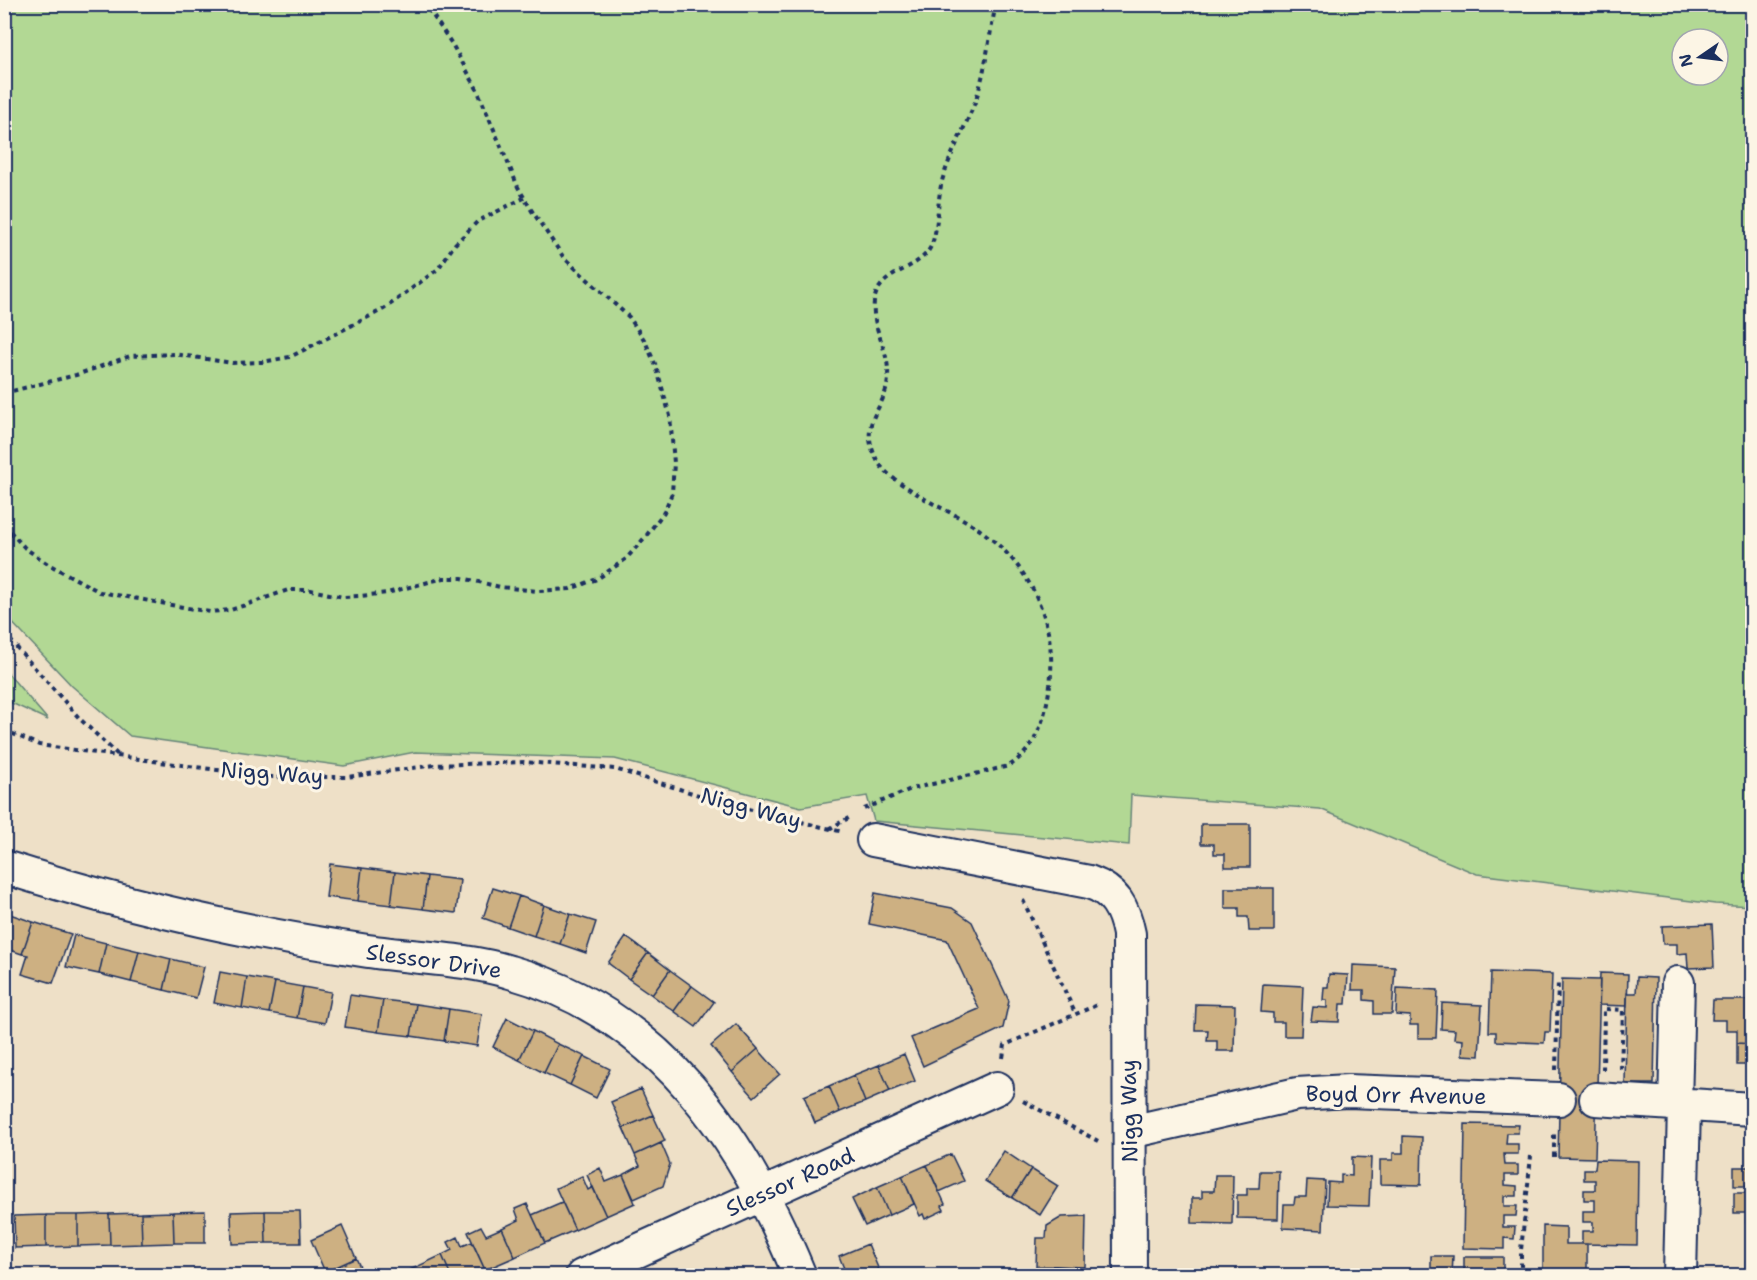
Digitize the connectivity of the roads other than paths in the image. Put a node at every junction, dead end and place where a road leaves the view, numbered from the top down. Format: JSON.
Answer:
{"nodes":[{"id":1,"x":873,"y":840,"type":"road end"},
{"id":2,"x":4,"y":867,"type":"edge"},
{"id":3,"x":1678,"y":983,"type":"dead end"},
{"id":4,"x":997,"y":1088,"type":"road end"},
{"id":5,"x":1557,"y":1090,"type":"road end"},
{"id":6,"x":1607,"y":1091,"type":"road end"},
{"id":7,"x":1680,"y":1106,"type":"junction"},
{"id":8,"x":1752,"y":1109,"type":"edge"},
{"id":9,"x":1130,"y":1145,"type":"junction"},
{"id":10,"x":761,"y":1196,"type":"junction"},
{"id":11,"x":582,"y":1275,"type":"edge"},
{"id":12,"x":800,"y":1275,"type":"edge"},
{"id":13,"x":1130,"y":1275,"type":"edge"},
{"id":14,"x":1680,"y":1275,"type":"edge"}],
"edges":[{"from":1,"to":9,"type":"street","name":"Nigg Way"},
{"from":2,"to":10,"type":"street","name":"Slessor Drive"},
{"from":3,"to":7,"type":"street"},
{"from":4,"to":10,"type":"street","name":"Slessor Road"},
{"from":5,"to":9,"type":"street","name":"Boyd Orr Avenue"},
{"from":6,"to":7,"type":"street"},
{"from":7,"to":8,"type":"street"},
{"from":7,"to":14,"type":"street"},
{"from":9,"to":13,"type":"street","name":"Nigg Way"},
{"from":10,"to":11,"type":"street","name":"Slessor Road"},
{"from":10,"to":12,"type":"street","name":"Slessor Drive"}]}
